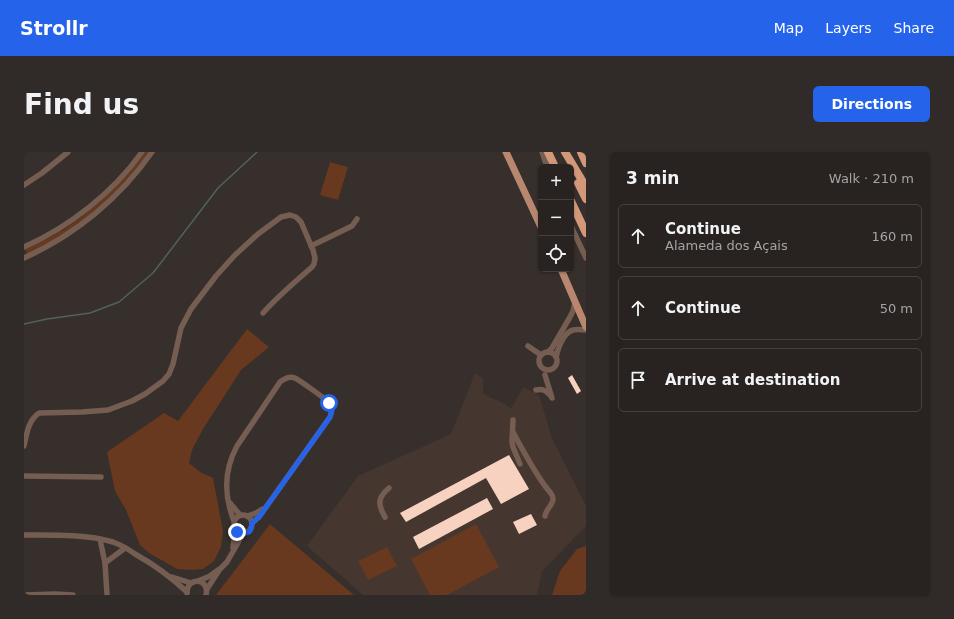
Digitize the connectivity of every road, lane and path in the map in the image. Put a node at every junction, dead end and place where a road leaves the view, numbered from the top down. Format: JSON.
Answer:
{"nodes":[{"id":1,"x":68,"y":152,"type":"edge"},
{"id":2,"x":142,"y":152,"type":"edge"},
{"id":3,"x":152,"y":152,"type":"edge"},
{"id":4,"x":506,"y":152,"type":"edge"},
{"id":5,"x":542,"y":152,"type":"edge"},
{"id":6,"x":548,"y":152,"type":"edge"},
{"id":7,"x":565,"y":152,"type":"edge"},
{"id":8,"x":581,"y":152,"type":"edge"},
{"id":9,"x":586,"y":163,"type":"edge"},
{"id":10,"x":547,"y":164,"type":"edge"},
{"id":11,"x":554,"y":164,"type":"edge"},
{"id":12,"x":570,"y":164,"type":"edge"},
{"id":13,"x":574,"y":173,"type":"edge"},
{"id":14,"x":24,"y":184,"type":"edge"},
{"id":15,"x":586,"y":187,"type":"edge"},
{"id":16,"x":586,"y":199,"type":"edge"},
{"id":17,"x":574,"y":207,"type":"edge"},
{"id":18,"x":357,"y":219,"type":"dead end"},
{"id":19,"x":538,"y":220,"type":"edge"},
{"id":20,"x":574,"y":232,"type":"edge"},
{"id":21,"x":586,"y":233,"type":"edge"},
{"id":22,"x":311,"y":246,"type":"junction"},
{"id":23,"x":24,"y":247,"type":"edge"},
{"id":24,"x":24,"y":258,"type":"edge"},
{"id":25,"x":586,"y":258,"type":"edge"},
{"id":26,"x":562,"y":272,"type":"edge"},
{"id":27,"x":575,"y":302,"type":"junction"},
{"id":28,"x":263,"y":314,"type":"dead end"},
{"id":29,"x":586,"y":326,"type":"edge"},
{"id":30,"x":586,"y":330,"type":"edge"},
{"id":31,"x":528,"y":346,"type":"dead end"},
{"id":32,"x":548,"y":352,"type":"junction"},
{"id":33,"x":541,"y":356,"type":"junction"},
{"id":34,"x":556,"y":357,"type":"junction"},
{"id":35,"x":545,"y":375,"type":"dead end"},
{"id":36,"x":536,"y":390,"type":"dead end"},
{"id":37,"x":514,"y":420,"type":"dead end"},
{"id":38,"x":513,"y":432,"type":"junction"},
{"id":39,"x":24,"y":446,"type":"edge"},
{"id":40,"x":520,"y":464,"type":"dead end"},
{"id":41,"x":24,"y":476,"type":"edge"},
{"id":42,"x":101,"y":477,"type":"dead end"},
{"id":43,"x":389,"y":488,"type":"dead end"},
{"id":44,"x":228,"y":502,"type":"junction"},
{"id":45,"x":265,"y":508,"type":"junction"},
{"id":46,"x":244,"y":515,"type":"junction"},
{"id":47,"x":545,"y":516,"type":"dead end"},
{"id":48,"x":385,"y":517,"type":"dead end"},
{"id":49,"x":234,"y":521,"type":"junction"},
{"id":50,"x":252,"y":523,"type":"junction"},
{"id":51,"x":235,"y":530,"type":"junction"},
{"id":52,"x":243,"y":534,"type":"junction"},
{"id":53,"x":24,"y":535,"type":"edge"},
{"id":54,"x":100,"y":539,"type":"junction"},
{"id":55,"x":125,"y":548,"type":"junction"},
{"id":56,"x":233,"y":550,"type":"junction"},
{"id":57,"x":105,"y":563,"type":"junction"},
{"id":58,"x":220,"y":569,"type":"junction"},
{"id":59,"x":167,"y":576,"type":"junction"},
{"id":60,"x":198,"y":581,"type":"junction"},
{"id":61,"x":191,"y":583,"type":"junction"},
{"id":62,"x":207,"y":592,"type":"edge"},
{"id":63,"x":187,"y":593,"type":"edge"},
{"id":64,"x":24,"y":595,"type":"edge"},
{"id":65,"x":73,"y":595,"type":"edge"},
{"id":66,"x":107,"y":595,"type":"edge"}],
"edges":[{"from":1,"to":14,"type":"street"},
{"from":2,"to":23,"type":"street"},
{"from":3,"to":24,"type":"street"},
{"from":4,"to":19,"type":"main road"},
{"from":5,"to":10,"type":"street"},
{"from":6,"to":11,"type":"highway"},
{"from":7,"to":12,"type":"highway"},
{"from":7,"to":15,"type":"highway"},
{"from":8,"to":9,"type":"highway"},
{"from":13,"to":16,"type":"highway"},
{"from":17,"to":21,"type":"highway"},
{"from":18,"to":22,"type":"street"},
{"from":20,"to":25,"type":"street"},
{"from":22,"to":28,"type":"street"},
{"from":22,"to":39,"type":"street"},
{"from":26,"to":27,"type":"main road"},
{"from":27,"to":29,"type":"main road"},
{"from":27,"to":32,"type":"street"},
{"from":30,"to":34,"type":"street"},
{"from":31,"to":33,"type":"street"},
{"from":32,"to":33,"type":"street"},
{"from":32,"to":34,"type":"street"},
{"from":33,"to":34,"type":"street"},
{"from":35,"to":36,"type":"street"},
{"from":37,"to":38,"type":"street"},
{"from":38,"to":40,"type":"street"},
{"from":38,"to":47,"type":"street"},
{"from":41,"to":42,"type":"street"},
{"from":43,"to":48,"type":"street"},
{"from":44,"to":45,"type":"street"},
{"from":44,"to":46,"type":"street"},
{"from":44,"to":49,"type":"street"},
{"from":45,"to":46,"type":"street"},
{"from":45,"to":50,"type":"street"},
{"from":46,"to":49,"type":"street"},
{"from":46,"to":50,"type":"street"},
{"from":49,"to":51,"type":"street"},
{"from":50,"to":52,"type":"street"},
{"from":51,"to":52,"type":"street"},
{"from":51,"to":56,"type":"street"},
{"from":52,"to":56,"type":"street"},
{"from":53,"to":54,"type":"street"},
{"from":54,"to":55,"type":"street"},
{"from":54,"to":57,"type":"street"},
{"from":55,"to":57,"type":"street"},
{"from":55,"to":59,"type":"street"},
{"from":56,"to":58,"type":"street"},
{"from":57,"to":66,"type":"street"},
{"from":58,"to":60,"type":"street"},
{"from":58,"to":62,"type":"street"},
{"from":59,"to":61,"type":"street"},
{"from":59,"to":63,"type":"street"},
{"from":60,"to":61,"type":"street"},
{"from":60,"to":62,"type":"street"},
{"from":61,"to":63,"type":"street"},
{"from":64,"to":65,"type":"street"}]}
